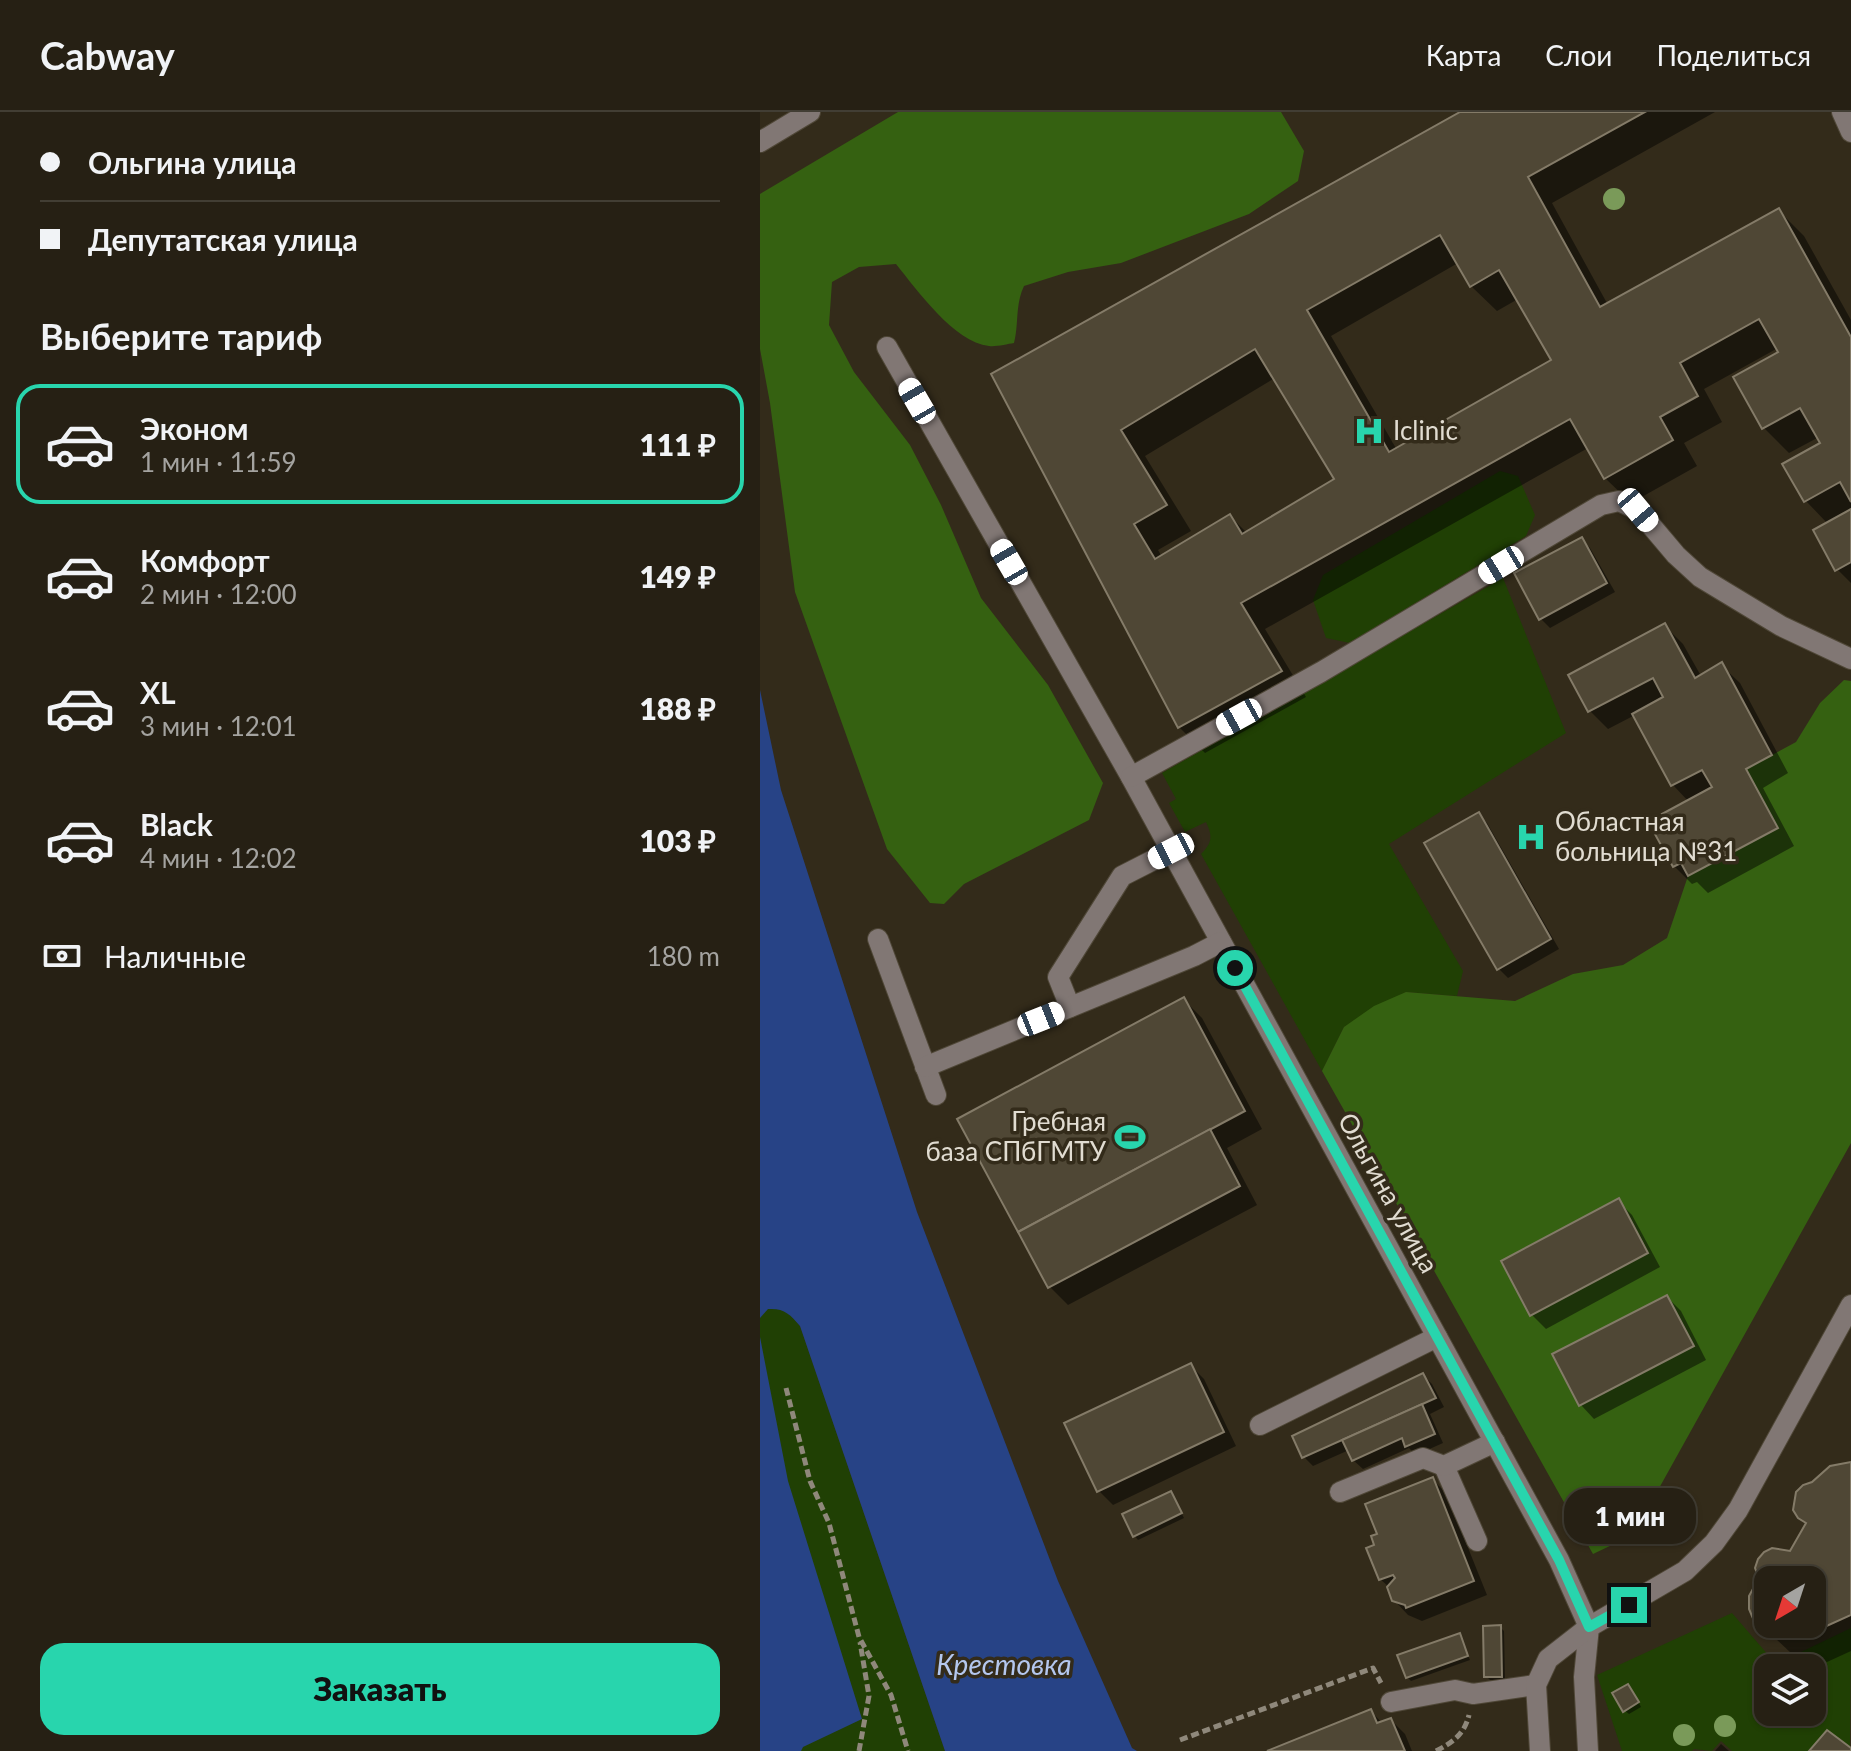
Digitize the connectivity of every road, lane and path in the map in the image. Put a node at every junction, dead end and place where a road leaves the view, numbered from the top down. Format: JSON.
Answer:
{"nodes":[{"id":1,"x":810,"y":112,"type":"edge"},
{"id":2,"x":1842,"y":112,"type":"edge"},
{"id":3,"x":1851,"y":132,"type":"edge"},
{"id":4,"x":760,"y":142,"type":"edge"},
{"id":5,"x":887,"y":347,"type":"dead end"},
{"id":6,"x":1851,"y":659,"type":"edge"},
{"id":7,"x":1134,"y":782,"type":"junction"},
{"id":8,"x":1171,"y":851,"type":"junction"},
{"id":9,"x":878,"y":939,"type":"dead end"},
{"id":10,"x":1221,"y":942,"type":"junction"},
{"id":11,"x":1070,"y":1007,"type":"junction"},
{"id":12,"x":925,"y":1067,"type":"junction"},
{"id":13,"x":936,"y":1095,"type":"dead end"},
{"id":14,"x":1850,"y":1310,"type":"edge"},
{"id":15,"x":1437,"y":1337,"type":"junction"},
{"id":16,"x":786,"y":1388,"type":"dead end"},
{"id":17,"x":1260,"y":1425,"type":"dead end"},
{"id":18,"x":1495,"y":1442,"type":"junction"},
{"id":19,"x":1444,"y":1466,"type":"junction"},
{"id":20,"x":1340,"y":1492,"type":"dead end"},
{"id":21,"x":1477,"y":1541,"type":"dead end"},
{"id":22,"x":1589,"y":1627,"type":"junction"},
{"id":23,"x":859,"y":1637,"type":"junction"},
{"id":24,"x":1536,"y":1685,"type":"junction"},
{"id":25,"x":1473,"y":1694,"type":"junction"},
{"id":26,"x":1391,"y":1702,"type":"joint"},
{"id":27,"x":1180,"y":1740,"type":"dead end"},
{"id":28,"x":859,"y":1751,"type":"edge"},
{"id":29,"x":908,"y":1751,"type":"edge"},
{"id":30,"x":1436,"y":1751,"type":"edge"},
{"id":31,"x":1540,"y":1751,"type":"edge"},
{"id":32,"x":1588,"y":1751,"type":"edge"}],
"edges":[{"from":1,"to":4,"type":"street"},
{"from":2,"to":3,"type":"street"},
{"from":5,"to":7,"type":"street","name":"Ольгина улица"},
{"from":6,"to":7,"type":"street"},
{"from":7,"to":8,"type":"street","name":"Ольгина улица"},
{"from":8,"to":10,"type":"street","name":"Ольгина улица"},
{"from":8,"to":11,"type":"street"},
{"from":9,"to":12,"type":"street"},
{"from":10,"to":11,"type":"street"},
{"from":10,"to":15,"type":"street","name":"Ольгина улица"},
{"from":11,"to":12,"type":"street"},
{"from":12,"to":13,"type":"street"},
{"from":14,"to":22,"type":"street"},
{"from":15,"to":17,"type":"street"},
{"from":15,"to":18,"type":"street","name":"Ольгина улица"},
{"from":16,"to":23,"type":"path"},
{"from":18,"to":19,"type":"street"},
{"from":18,"to":22,"type":"street","name":"Ольгина улица"},
{"from":19,"to":20,"type":"street"},
{"from":19,"to":21,"type":"street"},
{"from":22,"to":24,"type":"street"},
{"from":22,"to":32,"type":"street"},
{"from":23,"to":28,"type":"path"},
{"from":23,"to":29,"type":"path"},
{"from":24,"to":25,"type":"street"},
{"from":24,"to":31,"type":"street"},
{"from":25,"to":26,"type":"street"},
{"from":25,"to":30,"type":"path"},
{"from":26,"to":27,"type":"path"}]}
